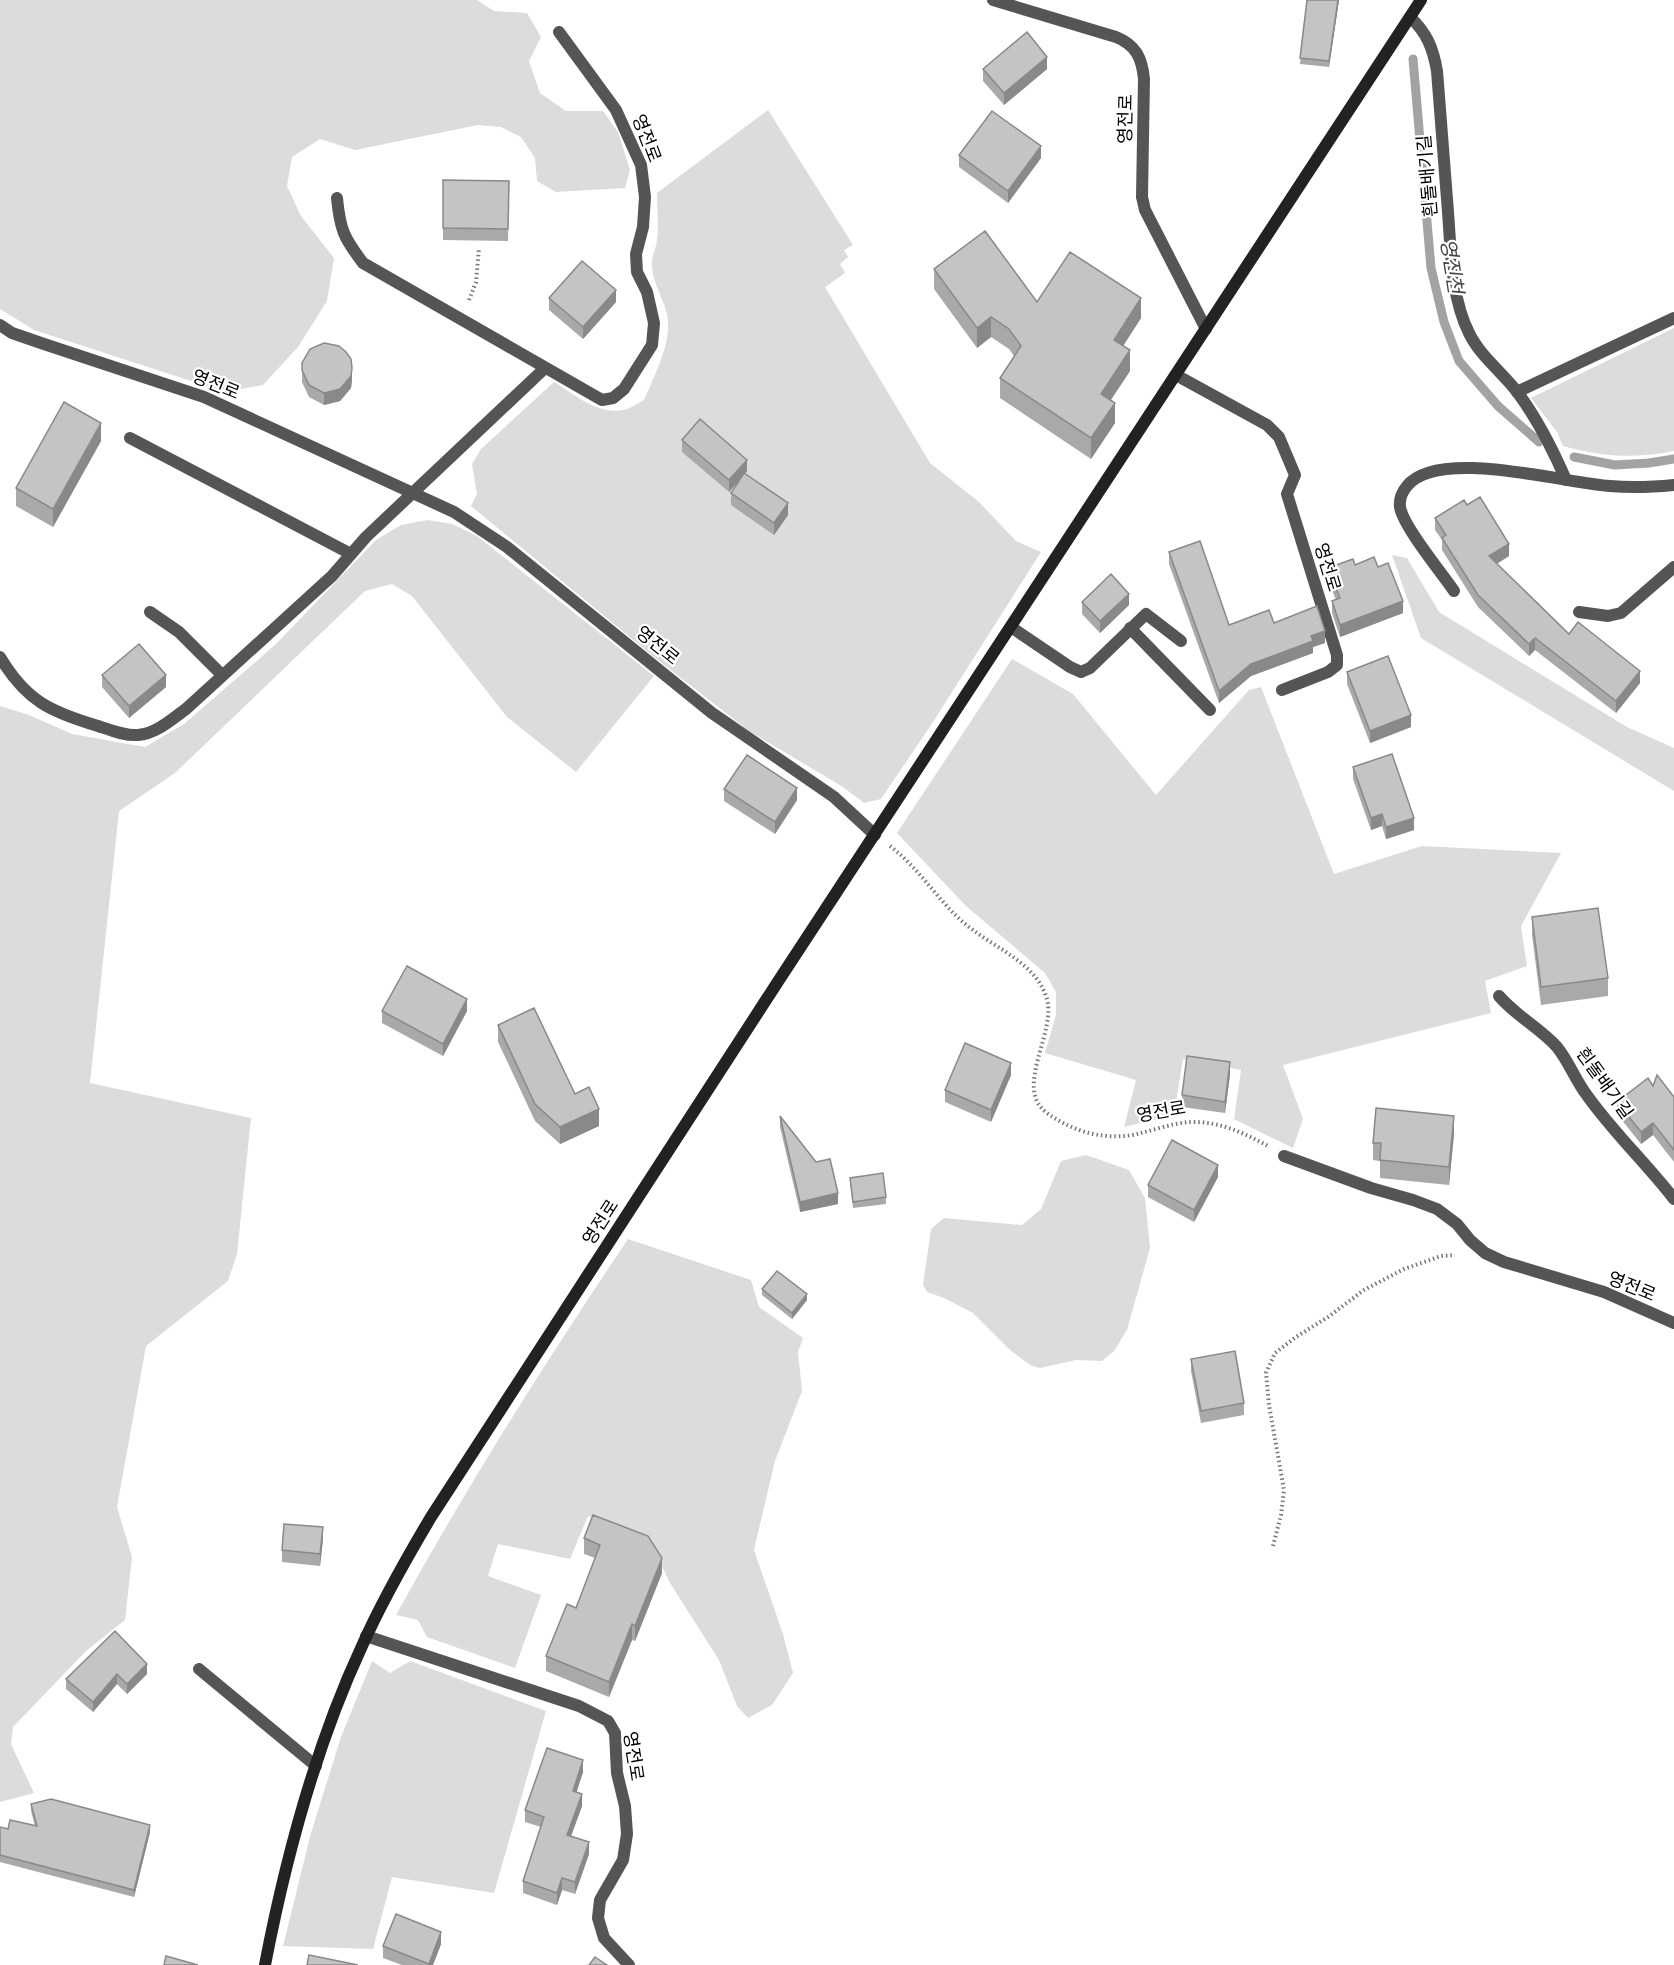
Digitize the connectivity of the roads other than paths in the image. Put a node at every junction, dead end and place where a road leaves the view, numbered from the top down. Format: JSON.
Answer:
{"nodes":[{"id":1,"x":993,"y":0,"type":"edge"},
{"id":2,"x":1421,"y":0,"type":"edge"},
{"id":3,"x":1410,"y":17,"type":"junction"},
{"id":4,"x":559,"y":32,"type":"dead end"},
{"id":5,"x":337,"y":198,"type":"dead end"},
{"id":6,"x":1674,"y":318,"type":"edge"},
{"id":7,"x":0,"y":325,"type":"edge"},
{"id":8,"x":1206,"y":329,"type":"junction"},
{"id":9,"x":545,"y":368,"type":"junction"},
{"id":10,"x":1176,"y":375,"type":"junction"},
{"id":11,"x":1517,"y":392,"type":"junction"},
{"id":12,"x":130,"y":438,"type":"dead end"},
{"id":13,"x":1566,"y":480,"type":"junction"},
{"id":14,"x":1674,"y":485,"type":"edge"},
{"id":15,"x":412,"y":494,"type":"junction"},
{"id":16,"x":351,"y":554,"type":"junction"},
{"id":17,"x":1674,"y":567,"type":"edge"},
{"id":18,"x":1454,"y":591,"type":"dead end"},
{"id":19,"x":150,"y":612,"type":"dead end"},
{"id":20,"x":1580,"y":612,"type":"dead end"},
{"id":21,"x":1011,"y":627,"type":"junction"},
{"id":22,"x":1130,"y":628,"type":"junction"},
{"id":23,"x":1181,"y":641,"type":"dead end"},
{"id":24,"x":0,"y":657,"type":"edge"},
{"id":25,"x":222,"y":675,"type":"junction"},
{"id":26,"x":1282,"y":690,"type":"dead end"},
{"id":27,"x":1209,"y":710,"type":"dead end"},
{"id":28,"x":875,"y":835,"type":"junction"},
{"id":29,"x":1499,"y":996,"type":"dead end"},
{"id":30,"x":1284,"y":1156,"type":"road end"},
{"id":31,"x":1674,"y":1199,"type":"edge"},
{"id":32,"x":1674,"y":1323,"type":"edge"},
{"id":33,"x":366,"y":1636,"type":"junction"},
{"id":34,"x":199,"y":1669,"type":"dead end"},
{"id":35,"x":316,"y":1766,"type":"junction"},
{"id":36,"x":265,"y":1965,"type":"edge"},
{"id":37,"x":629,"y":1965,"type":"edge"}],
"edges":[{"from":1,"to":8,"type":"lane","name":"영전로"},
{"from":2,"to":3,"type":"street","name":"영전로"},
{"from":3,"to":8,"type":"street","name":"영전로"},
{"from":3,"to":11,"type":"lane","name":"흰돌배기길"},
{"from":4,"to":9,"type":"lane","name":"영전로"},
{"from":5,"to":9,"type":"lane","name":"영전로"},
{"from":6,"to":11,"type":"lane"},
{"from":7,"to":15,"type":"lane","name":"영전로"},
{"from":8,"to":10,"type":"street","name":"영전로"},
{"from":9,"to":15,"type":"lane"},
{"from":10,"to":21,"type":"street","name":"영전로"},
{"from":10,"to":26,"type":"lane","name":"영전로"},
{"from":11,"to":13,"type":"lane","name":"흰돌배기길"},
{"from":12,"to":16,"type":"lane"},
{"from":13,"to":14,"type":"lane"},
{"from":13,"to":18,"type":"lane"},
{"from":15,"to":16,"type":"lane"},
{"from":15,"to":28,"type":"lane","name":"영전로"},
{"from":16,"to":25,"type":"lane"},
{"from":17,"to":20,"type":"lane"},
{"from":19,"to":25,"type":"lane"},
{"from":21,"to":22,"type":"lane"},
{"from":21,"to":28,"type":"street","name":"영전로"},
{"from":22,"to":23,"type":"lane"},
{"from":22,"to":27,"type":"lane"},
{"from":24,"to":25,"type":"lane"},
{"from":28,"to":33,"type":"street","name":"영전로"},
{"from":29,"to":31,"type":"lane","name":"흰돌배기길"},
{"from":30,"to":32,"type":"lane","name":"영전로"},
{"from":33,"to":35,"type":"street","name":"영전로"},
{"from":33,"to":37,"type":"lane","name":"영전로"},
{"from":34,"to":35,"type":"lane"},
{"from":35,"to":36,"type":"street","name":"영전로"}]}
